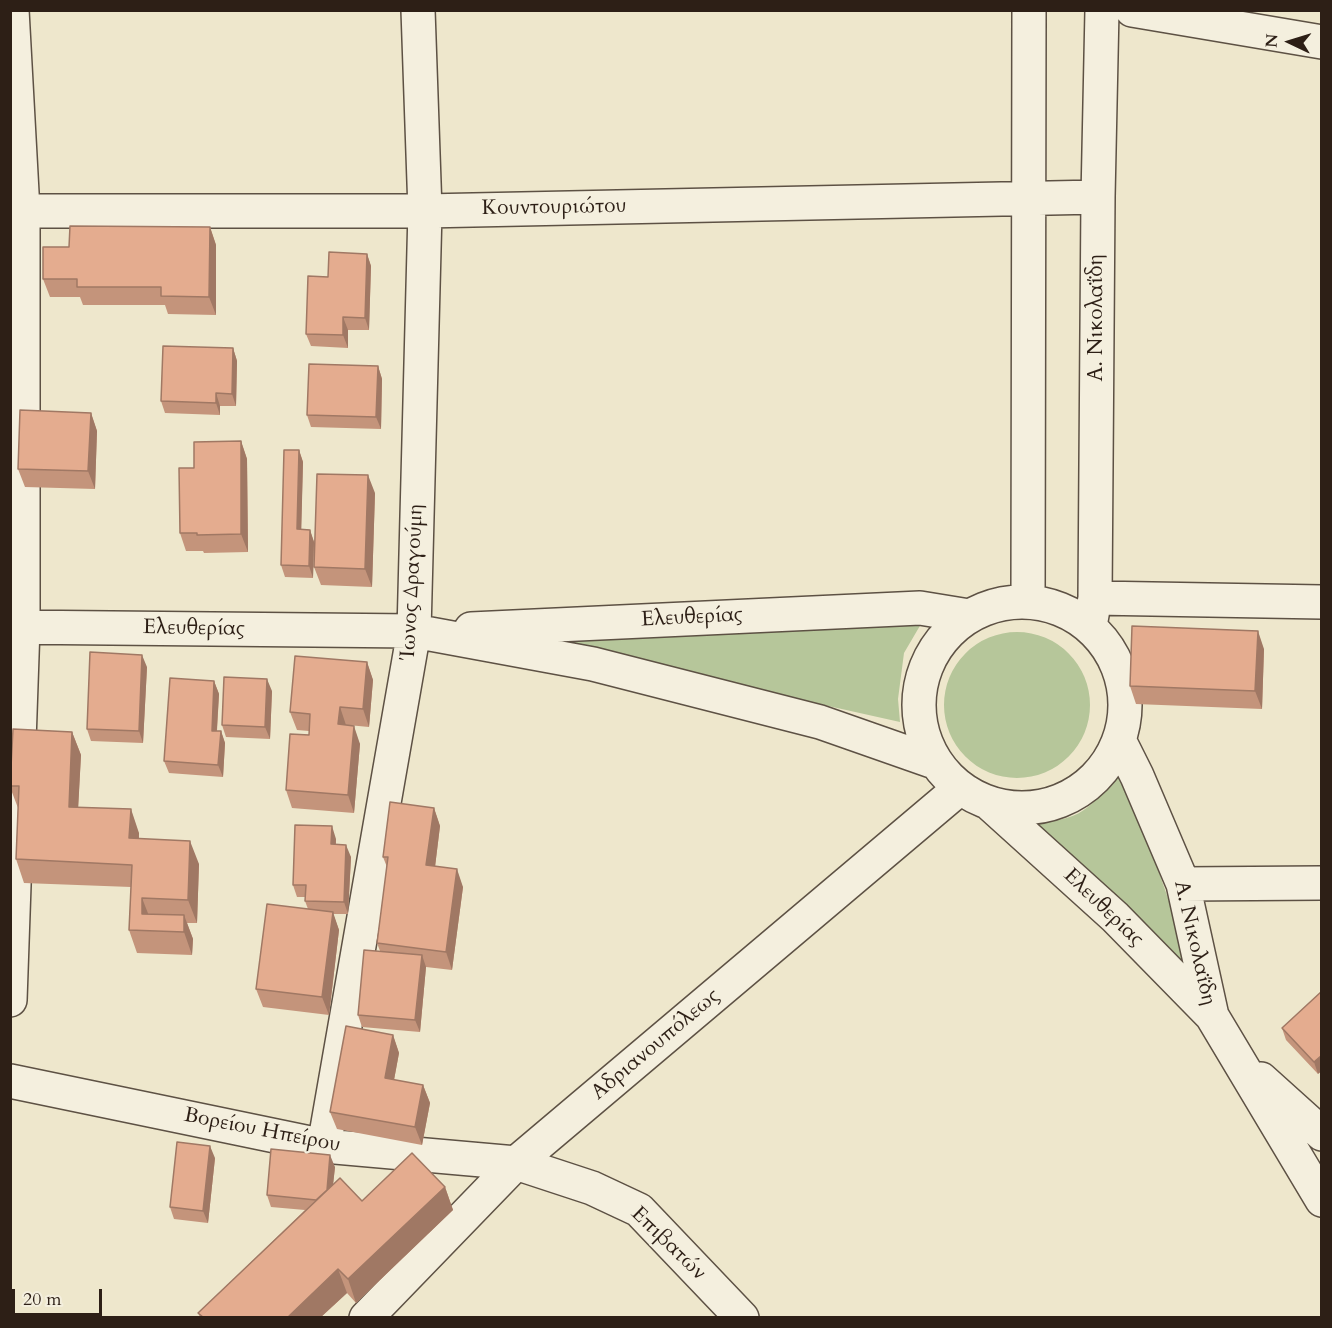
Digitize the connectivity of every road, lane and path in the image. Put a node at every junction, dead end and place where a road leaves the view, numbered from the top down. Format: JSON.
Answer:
{"nodes":[{"id":1,"x":12,"y":10,"type":"edge"},
{"id":2,"x":418,"y":10,"type":"edge"},
{"id":3,"x":1029,"y":10,"type":"edge"},
{"id":4,"x":1102,"y":10,"type":"edge"},
{"id":5,"x":1132,"y":10,"type":"edge"},
{"id":6,"x":1173,"y":14,"type":"edge"},
{"id":7,"x":1322,"y":42,"type":"edge"},
{"id":8,"x":1098,"y":197,"type":"junction"},
{"id":9,"x":1028,"y":198,"type":"junction"},
{"id":10,"x":17,"y":211,"type":"edge"},
{"id":11,"x":424,"y":211,"type":"junction"},
{"id":12,"x":1028,"y":601,"type":"junction"},
{"id":13,"x":1322,"y":602,"type":"edge"},
{"id":14,"x":1092,"y":612,"type":"junction"},
{"id":15,"x":969,"y":616,"type":"junction"},
{"id":16,"x":16,"y":627,"type":"edge"},
{"id":17,"x":414,"y":631,"type":"junction"},
{"id":18,"x":1119,"y":740,"type":"junction"},
{"id":19,"x":937,"y":763,"type":"junction"},
{"id":20,"x":960,"y":788,"type":"junction"},
{"id":21,"x":990,"y":804,"type":"junction"},
{"id":22,"x":1322,"y":883,"type":"edge"},
{"id":23,"x":1183,"y":884,"type":"junction"},
{"id":24,"x":10,"y":1000,"type":"edge"},
{"id":25,"x":1212,"y":1016,"type":"junction"},
{"id":26,"x":1236,"y":1056,"type":"junction"},
{"id":27,"x":10,"y":1081,"type":"edge"},
{"id":28,"x":1322,"y":1134,"type":"edge"},
{"id":29,"x":324,"y":1146,"type":"junction"},
{"id":30,"x":516,"y":1163,"type":"junction"},
{"id":31,"x":1322,"y":1200,"type":"edge"},
{"id":32,"x":366,"y":1317,"type":"edge"},
{"id":33,"x":742,"y":1317,"type":"edge"}],
"edges":[{"from":1,"to":10,"type":"street"},
{"from":2,"to":11,"type":"street","name":"Ίωνος Δραγούμη"},
{"from":3,"to":9,"type":"street"},
{"from":4,"to":8,"type":"street","name":"Α. Νικολαΐδη"},
{"from":5,"to":6,"type":"street"},
{"from":6,"to":7,"type":"street"},
{"from":8,"to":9,"type":"street","name":"Κουντουριώτου"},
{"from":8,"to":14,"type":"street","name":"Α. Νικολαΐδη"},
{"from":9,"to":11,"type":"street","name":"Κουντουριώτου"},
{"from":9,"to":12,"type":"street"},
{"from":10,"to":11,"type":"street","name":"Κουντουριώτου"},
{"from":10,"to":16,"type":"street"},
{"from":11,"to":17,"type":"street","name":"Ίωνος Δραγούμη"},
{"from":12,"to":14,"type":"street"},
{"from":12,"to":15,"type":"street"},
{"from":13,"to":14,"type":"street"},
{"from":14,"to":18,"type":"street"},
{"from":15,"to":17,"type":"street","name":"Ελευθερίας"},
{"from":15,"to":19,"type":"street"},
{"from":16,"to":17,"type":"street","name":"Ελευθερίας"},
{"from":16,"to":24,"type":"street"},
{"from":17,"to":19,"type":"street","name":"Ελευθερίας"},
{"from":17,"to":29,"type":"street","name":"Ίωνος Δραγούμη"},
{"from":18,"to":21,"type":"street"},
{"from":18,"to":23,"type":"street","name":"Α. Νικολαΐδη"},
{"from":19,"to":20,"type":"street"},
{"from":20,"to":21,"type":"street"},
{"from":20,"to":30,"type":"street","name":"Αδριανουπόλεως"},
{"from":21,"to":25,"type":"street","name":"Ελευθερίας"},
{"from":22,"to":23,"type":"street"},
{"from":23,"to":25,"type":"street","name":"Α. Νικολαΐδη"},
{"from":25,"to":26,"type":"street","name":"Α. Νικολαΐδη"},
{"from":26,"to":28,"type":"street"},
{"from":26,"to":31,"type":"street","name":"Α. Νικολαΐδη"},
{"from":27,"to":29,"type":"street","name":"Βορείου Ηπείρου"},
{"from":29,"to":30,"type":"street","name":"Βορείου Ηπείρου"},
{"from":30,"to":32,"type":"street","name":"Αδριανουπόλεως"},
{"from":30,"to":33,"type":"street","name":"Επιβατών"}]}
